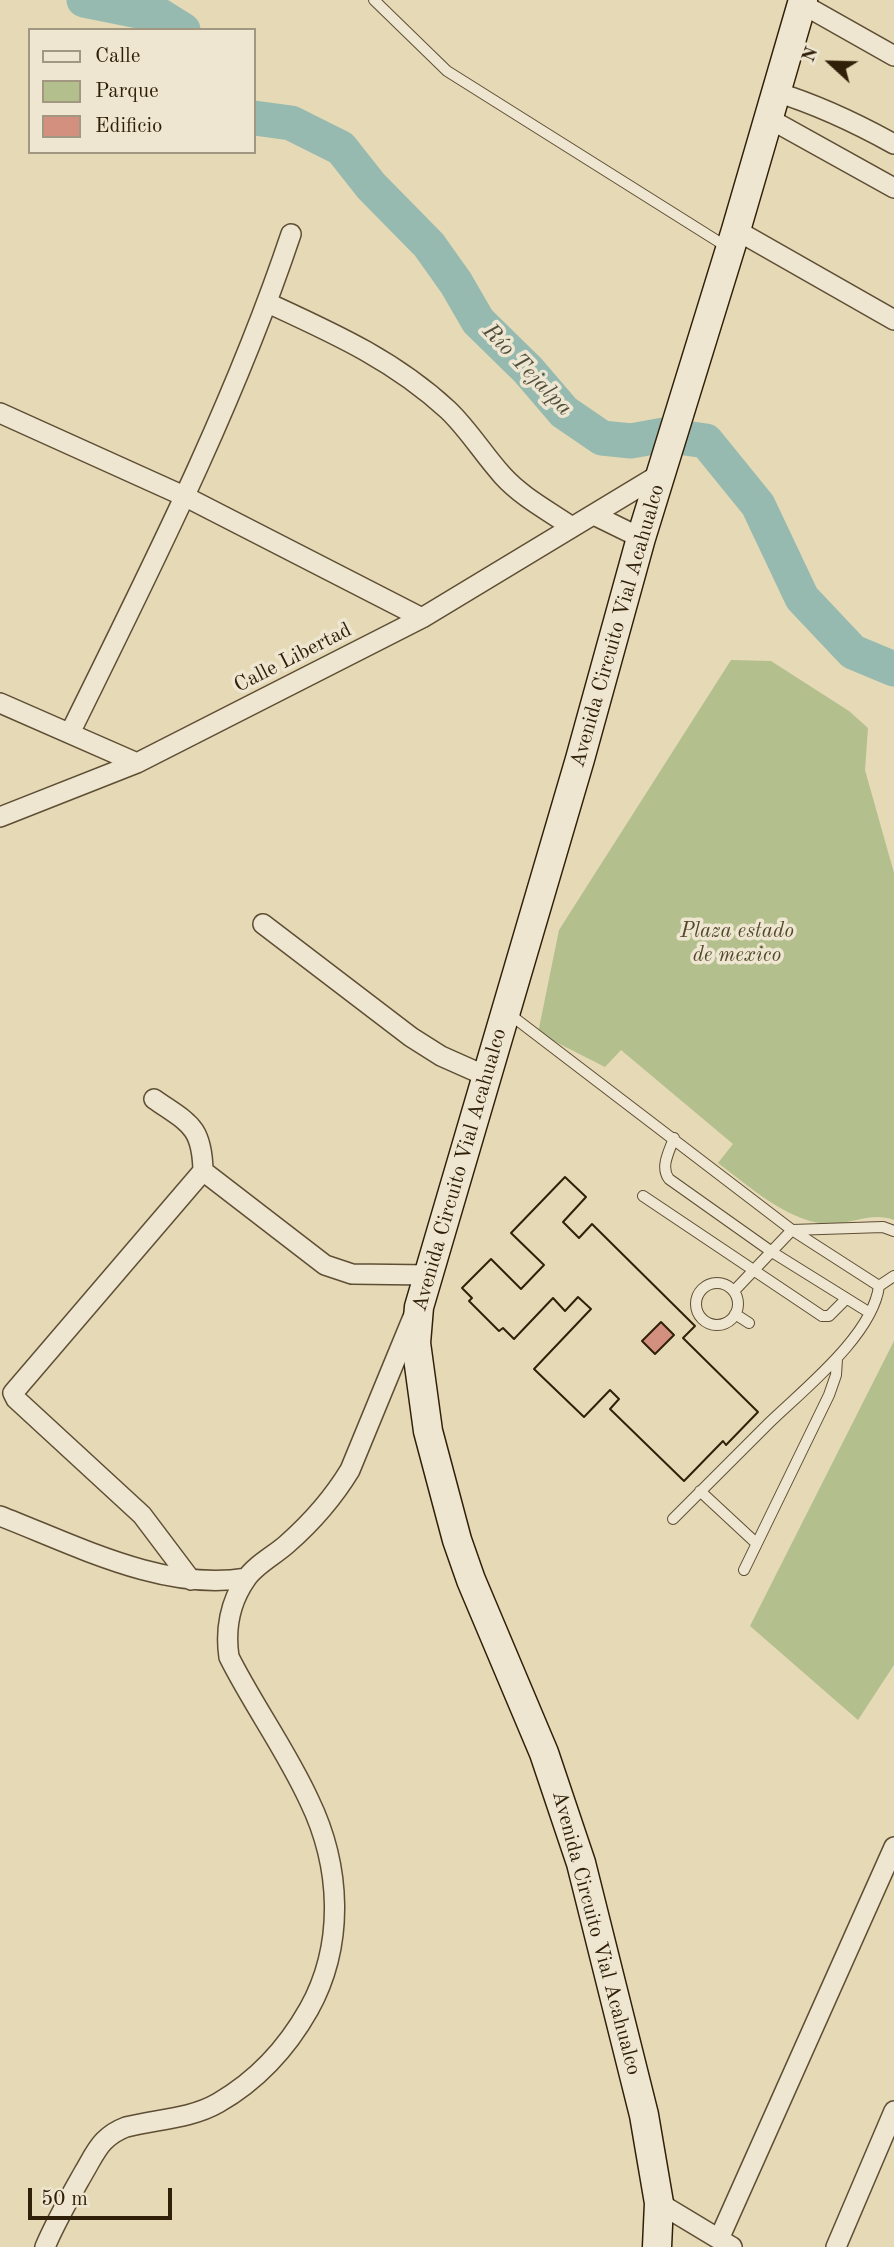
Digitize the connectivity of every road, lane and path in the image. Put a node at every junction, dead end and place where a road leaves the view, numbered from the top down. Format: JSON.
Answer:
{"nodes":[{"id":1,"x":374,"y":0,"type":"edge"},
{"id":2,"x":803,"y":2,"type":"edge"},
{"id":3,"x":894,"y":56,"type":"edge"},
{"id":4,"x":776,"y":92,"type":"junction"},
{"id":5,"x":768,"y":118,"type":"junction"},
{"id":6,"x":894,"y":144,"type":"edge"},
{"id":7,"x":894,"y":188,"type":"edge"},
{"id":8,"x":291,"y":234,"type":"dead end"},
{"id":9,"x":733,"y":239,"type":"junction"},
{"id":10,"x":268,"y":303,"type":"junction"},
{"id":11,"x":894,"y":320,"type":"edge"},
{"id":12,"x":0,"y":414,"type":"edge"},
{"id":13,"x":665,"y":464,"type":"junction"},
{"id":14,"x":186,"y":497,"type":"junction"},
{"id":15,"x":594,"y":515,"type":"junction"},
{"id":16,"x":572,"y":527,"type":"junction"},
{"id":17,"x":641,"y":538,"type":"junction"},
{"id":18,"x":422,"y":618,"type":"junction"},
{"id":19,"x":0,"y":703,"type":"edge"},
{"id":20,"x":70,"y":733,"type":"junction"},
{"id":21,"x":137,"y":763,"type":"junction"},
{"id":22,"x":0,"y":817,"type":"edge"},
{"id":23,"x":263,"y":924,"type":"dead end"},
{"id":24,"x":505,"y":1010,"type":"junction"},
{"id":25,"x":486,"y":1076,"type":"junction"},
{"id":26,"x":154,"y":1098,"type":"dead end"},
{"id":27,"x":674,"y":1138,"type":"junction"},
{"id":28,"x":203,"y":1171,"type":"junction"},
{"id":29,"x":643,"y":1196,"type":"dead end"},
{"id":30,"x":792,"y":1230,"type":"junction"},
{"id":31,"x":894,"y":1231,"type":"edge"},
{"id":32,"x":772,"y":1252,"type":"junction"},
{"id":33,"x":754,"y":1271,"type":"junction"},
{"id":34,"x":430,"y":1275,"type":"junction"},
{"id":35,"x":894,"y":1276,"type":"edge"},
{"id":36,"x":879,"y":1286,"type":"junction"},
{"id":37,"x":734,"y":1291,"type":"junction"},
{"id":38,"x":846,"y":1299,"type":"junction"},
{"id":39,"x":419,"y":1307,"type":"junction"},
{"id":40,"x":870,"y":1313,"type":"junction"},
{"id":41,"x":735,"y":1314,"type":"junction"},
{"id":42,"x":749,"y":1324,"type":"dead end"},
{"id":43,"x":837,"y":1359,"type":"junction"},
{"id":44,"x":700,"y":1491,"type":"junction"},
{"id":45,"x":0,"y":1516,"type":"edge"},
{"id":46,"x":673,"y":1519,"type":"dead end"},
{"id":47,"x":756,"y":1543,"type":"junction"},
{"id":48,"x":744,"y":1570,"type":"dead end"},
{"id":49,"x":246,"y":1578,"type":"junction"},
{"id":50,"x":191,"y":1580,"type":"junction"},
{"id":51,"x":894,"y":1847,"type":"edge"},
{"id":52,"x":894,"y":2111,"type":"edge"},
{"id":53,"x":659,"y":2203,"type":"junction"},
{"id":54,"x":725,"y":2243,"type":"edge"},
{"id":55,"x":45,"y":2247,"type":"edge"},
{"id":56,"x":657,"y":2247,"type":"edge"},
{"id":57,"x":836,"y":2247,"type":"edge"}],
"edges":[{"from":1,"to":9,"type":"lane"},
{"from":2,"to":3,"type":"street"},
{"from":2,"to":4,"type":"street","name":"Avenida Circuito Vial Acahualco"},
{"from":4,"to":5,"type":"street","name":"Avenida Circuito Vial Acahualco"},
{"from":4,"to":6,"type":"street"},
{"from":5,"to":7,"type":"street"},
{"from":5,"to":9,"type":"street","name":"Avenida Circuito Vial Acahualco"},
{"from":8,"to":10,"type":"street"},
{"from":9,"to":11,"type":"street"},
{"from":9,"to":13,"type":"street","name":"Avenida Circuito Vial Acahualco"},
{"from":10,"to":14,"type":"street"},
{"from":10,"to":16,"type":"street"},
{"from":12,"to":14,"type":"street"},
{"from":13,"to":15,"type":"street","name":"Calle Libertad"},
{"from":13,"to":17,"type":"street","name":"Avenida Circuito Vial Acahualco"},
{"from":14,"to":18,"type":"street"},
{"from":14,"to":20,"type":"street"},
{"from":15,"to":16,"type":"street","name":"Calle Libertad"},
{"from":15,"to":17,"type":"street"},
{"from":16,"to":18,"type":"street","name":"Calle Libertad"},
{"from":17,"to":24,"type":"street","name":"Avenida Circuito Vial Acahualco"},
{"from":18,"to":21,"type":"street","name":"Calle Libertad"},
{"from":19,"to":20,"type":"street"},
{"from":20,"to":21,"type":"street"},
{"from":21,"to":22,"type":"street","name":"Calle Libertad"},
{"from":23,"to":25,"type":"street"},
{"from":24,"to":25,"type":"street","name":"Avenida Circuito Vial Acahualco"},
{"from":24,"to":27,"type":"lane"},
{"from":25,"to":34,"type":"street","name":"Avenida Circuito Vial Acahualco"},
{"from":26,"to":28,"type":"street"},
{"from":27,"to":30,"type":"lane"},
{"from":27,"to":32,"type":"lane"},
{"from":28,"to":34,"type":"street"},
{"from":28,"to":50,"type":"street"},
{"from":29,"to":33,"type":"lane"},
{"from":30,"to":31,"type":"lane"},
{"from":30,"to":32,"type":"lane"},
{"from":30,"to":36,"type":"lane"},
{"from":32,"to":33,"type":"lane"},
{"from":32,"to":38,"type":"lane"},
{"from":33,"to":37,"type":"lane"},
{"from":33,"to":38,"type":"lane"},
{"from":34,"to":39,"type":"street","name":"Avenida Circuito Vial Acahualco"},
{"from":35,"to":36,"type":"lane"},
{"from":36,"to":40,"type":"lane"},
{"from":37,"to":41,"type":"lane"},
{"from":37,"to":41,"type":"lane"},
{"from":38,"to":40,"type":"lane"},
{"from":39,"to":49,"type":"street"},
{"from":39,"to":53,"type":"street","name":"Avenida Circuito Vial Acahualco"},
{"from":40,"to":43,"type":"lane"},
{"from":41,"to":42,"type":"lane"},
{"from":43,"to":44,"type":"lane"},
{"from":43,"to":47,"type":"lane"},
{"from":44,"to":46,"type":"lane"},
{"from":44,"to":47,"type":"lane"},
{"from":45,"to":50,"type":"street"},
{"from":47,"to":48,"type":"lane"},
{"from":49,"to":50,"type":"street"},
{"from":49,"to":55,"type":"street"},
{"from":51,"to":54,"type":"street"},
{"from":52,"to":57,"type":"street"},
{"from":53,"to":54,"type":"street"},
{"from":53,"to":56,"type":"street","name":"Avenida Circuito Vial Acahualco"}]}
